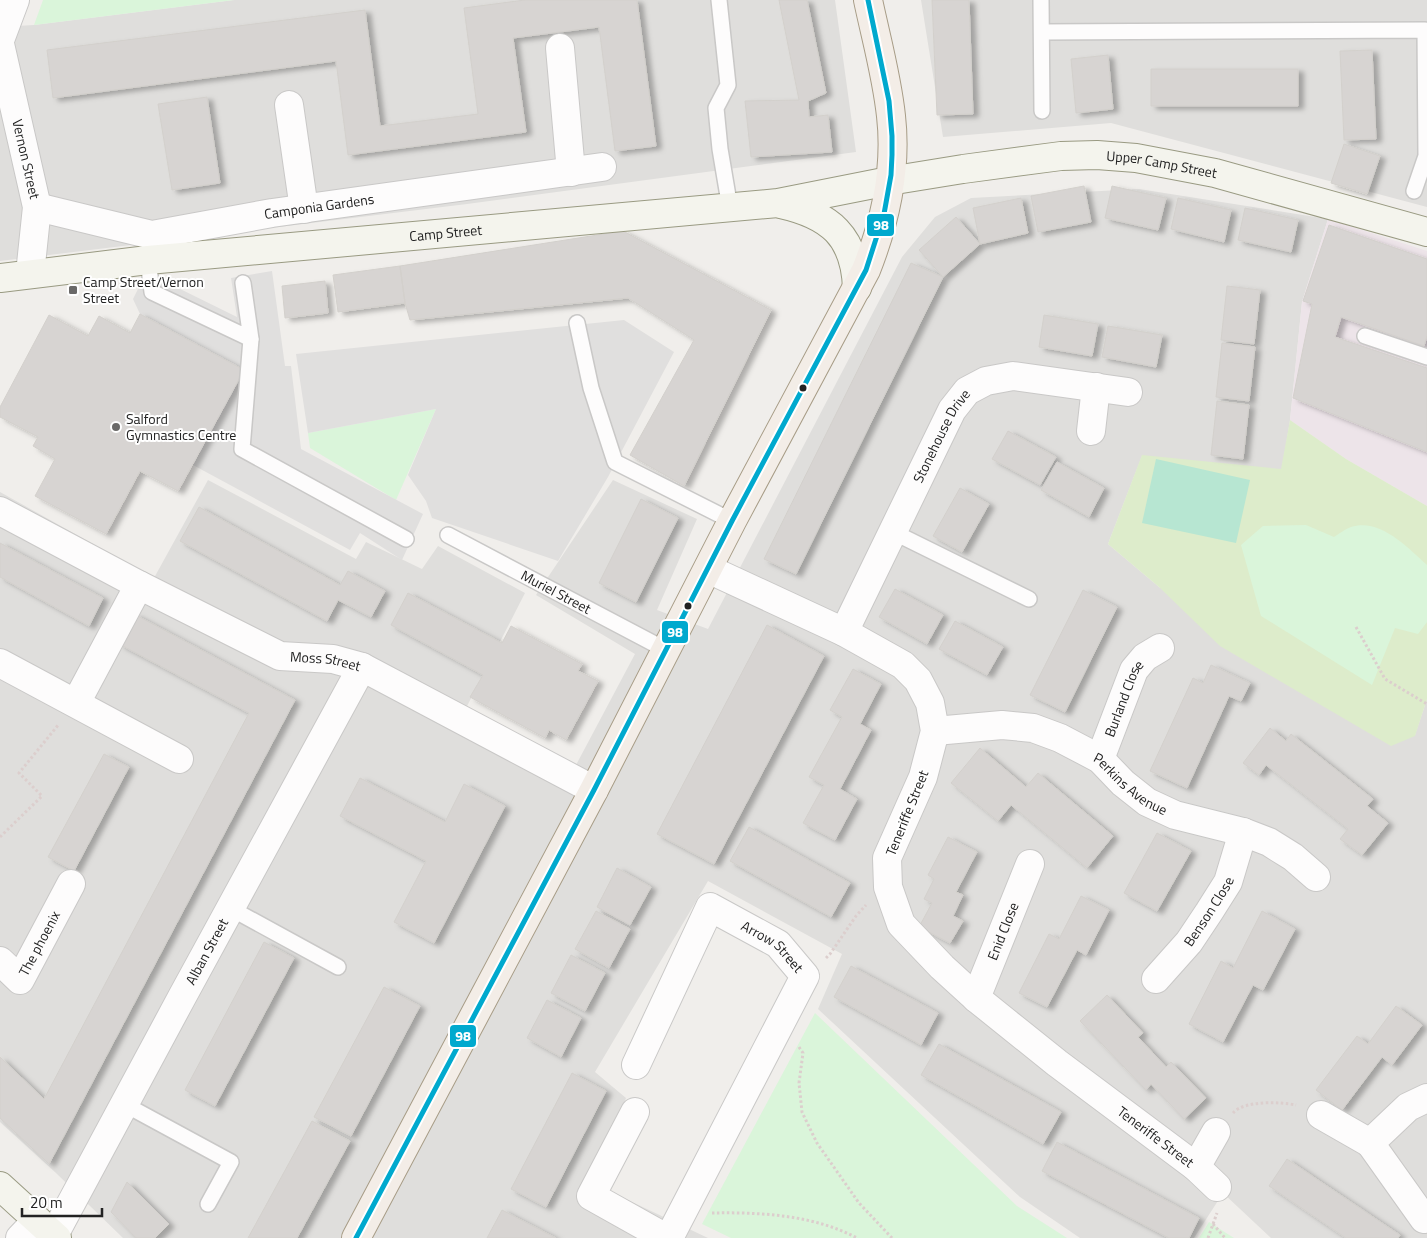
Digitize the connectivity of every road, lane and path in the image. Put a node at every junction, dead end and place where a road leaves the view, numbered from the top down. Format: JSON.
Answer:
{"nodes":[{"id":1,"x":15,"y":0,"type":"edge"},
{"id":2,"x":719,"y":0,"type":"edge"},
{"id":3,"x":868,"y":0,"type":"edge"},
{"id":4,"x":1041,"y":0,"type":"edge"},
{"id":5,"x":1042,"y":32,"type":"junction"},
{"id":6,"x":0,"y":42,"type":"edge"},
{"id":7,"x":560,"y":48,"type":"dead end"},
{"id":8,"x":3,"y":71,"type":"edge"},
{"id":9,"x":289,"y":105,"type":"dead end"},
{"id":10,"x":1042,"y":111,"type":"dead end"},
{"id":11,"x":602,"y":167,"type":"dead end"},
{"id":12,"x":571,"y":172,"type":"junction"},
{"id":13,"x":890,"y":181,"type":"junction"},
{"id":14,"x":1414,"y":191,"type":"dead end"},
{"id":15,"x":778,"y":204,"type":"junction"},
{"id":16,"x":37,"y":207,"type":"junction"},
{"id":17,"x":730,"y":208,"type":"junction"},
{"id":18,"x":304,"y":209,"type":"junction"},
{"id":19,"x":1427,"y":232,"type":"edge"},
{"id":20,"x":148,"y":260,"type":"junction"},
{"id":21,"x":30,"y":274,"type":"junction"},
{"id":22,"x":0,"y":278,"type":"edge"},
{"id":23,"x":243,"y":283,"type":"dead end"},
{"id":24,"x":857,"y":288,"type":"junction"},
{"id":25,"x":577,"y":323,"type":"dead end"},
{"id":26,"x":1365,"y":336,"type":"dead end"},
{"id":27,"x":251,"y":339,"type":"junction"},
{"id":28,"x":1427,"y":357,"type":"edge"},
{"id":29,"x":1096,"y":387,"type":"junction"},
{"id":30,"x":1128,"y":392,"type":"dead end"},
{"id":31,"x":1091,"y":431,"type":"dead end"},
{"id":32,"x":0,"y":511,"type":"edge"},
{"id":33,"x":732,"y":521,"type":"junction"},
{"id":34,"x":893,"y":532,"type":"junction"},
{"id":35,"x":448,"y":535,"type":"dead end"},
{"id":36,"x":406,"y":539,"type":"dead end"},
{"id":37,"x":708,"y":570,"type":"junction"},
{"id":38,"x":139,"y":585,"type":"junction"},
{"id":39,"x":1029,"y":600,"type":"dead end"},
{"id":40,"x":1356,"y":627,"type":"dead end"},
{"id":41,"x":844,"y":632,"type":"junction"},
{"id":42,"x":1160,"y":648,"type":"dead end"},
{"id":43,"x":666,"y":650,"type":"junction"},
{"id":44,"x":0,"y":663,"type":"edge"},
{"id":45,"x":362,"y":667,"type":"junction"},
{"id":46,"x":76,"y":704,"type":"junction"},
{"id":47,"x":1427,"y":704,"type":"edge"},
{"id":48,"x":935,"y":731,"type":"junction"},
{"id":49,"x":179,"y":759,"type":"dead end"},
{"id":50,"x":1100,"y":759,"type":"junction"},
{"id":51,"x":594,"y":790,"type":"junction"},
{"id":52,"x":1243,"y":832,"type":"junction"},
{"id":53,"x":0,"y":837,"type":"edge"},
{"id":54,"x":1030,"y":864,"type":"dead end"},
{"id":55,"x":1316,"y":877,"type":"dead end"},
{"id":56,"x":71,"y":884,"type":"dead end"},
{"id":57,"x":888,"y":887,"type":"junction"},
{"id":58,"x":230,"y":908,"type":"junction"},
{"id":59,"x":0,"y":961,"type":"edge"},
{"id":60,"x":338,"y":967,"type":"dead end"},
{"id":61,"x":805,"y":976,"type":"junction"},
{"id":62,"x":1156,"y":979,"type":"dead end"},
{"id":63,"x":976,"y":998,"type":"junction"},
{"id":64,"x":781,"y":1022,"type":"junction"},
{"id":65,"x":636,"y":1065,"type":"dead end"},
{"id":66,"x":1427,"y":1098,"type":"edge"},
{"id":67,"x":124,"y":1104,"type":"junction"},
{"id":68,"x":635,"y":1112,"type":"dead end"},
{"id":69,"x":1321,"y":1115,"type":"joint"},
{"id":70,"x":1216,"y":1132,"type":"joint"},
{"id":71,"x":1370,"y":1143,"type":"junction"},
{"id":72,"x":1196,"y":1167,"type":"junction"},
{"id":73,"x":0,"y":1186,"type":"edge"},
{"id":74,"x":1217,"y":1187,"type":"dead end"},
{"id":75,"x":208,"y":1204,"type":"dead end"},
{"id":76,"x":682,"y":1214,"type":"junction"},
{"id":77,"x":1424,"y":1219,"type":"dead end"},
{"id":78,"x":1213,"y":1224,"type":"dead end"},
{"id":79,"x":42,"y":1233,"type":"edge"},
{"id":80,"x":356,"y":1238,"type":"edge"},
{"id":81,"x":668,"y":1238,"type":"edge"},
{"id":82,"x":857,"y":1238,"type":"edge"},
{"id":83,"x":892,"y":1238,"type":"edge"},
{"id":84,"x":1225,"y":1238,"type":"edge"}],
"edges":[{"from":1,"to":6,"type":"street","name":"Vernon Street"},
{"from":2,"to":17,"type":"lane"},
{"from":3,"to":13,"type":"main road"},
{"from":4,"to":5,"type":"lane"},
{"from":5,"to":10,"type":"lane"},
{"from":5,"to":14,"type":"lane"},
{"from":6,"to":8,"type":"street","name":"Vernon Street"},
{"from":7,"to":12,"type":"street"},
{"from":8,"to":16,"type":"street","name":"Vernon Street"},
{"from":9,"to":18,"type":"street"},
{"from":11,"to":12,"type":"street","name":"Camponia Gardens"},
{"from":12,"to":18,"type":"street","name":"Camponia Gardens"},
{"from":13,"to":15,"type":"main road","name":"Camp Street"},
{"from":13,"to":19,"type":"main road","name":"Upper Camp Street"},
{"from":13,"to":24,"type":"main road"},
{"from":15,"to":17,"type":"main road","name":"Camp Street"},
{"from":15,"to":24,"type":"main road"},
{"from":16,"to":18,"type":"street","name":"Camponia Gardens"},
{"from":16,"to":21,"type":"street","name":"Vernon Street"},
{"from":17,"to":20,"type":"main road","name":"Camp Street"},
{"from":20,"to":21,"type":"main road","name":"Camp Street"},
{"from":20,"to":27,"type":"lane"},
{"from":21,"to":22,"type":"main road","name":"Camp Street"},
{"from":23,"to":27,"type":"lane"},
{"from":24,"to":33,"type":"main road"},
{"from":25,"to":33,"type":"lane"},
{"from":26,"to":28,"type":"lane"},
{"from":27,"to":36,"type":"lane"},
{"from":29,"to":30,"type":"street","name":"Stonehouse Drive"},
{"from":29,"to":31,"type":"street"},
{"from":29,"to":34,"type":"street","name":"Stonehouse Drive"},
{"from":32,"to":38,"type":"street","name":"Moss Street"},
{"from":33,"to":37,"type":"main road"},
{"from":34,"to":39,"type":"lane"},
{"from":34,"to":41,"type":"street","name":"Stonehouse Drive"},
{"from":35,"to":43,"type":"lane","name":"Muriel Street"},
{"from":37,"to":41,"type":"street","name":"Teneriffe Street"},
{"from":37,"to":43,"type":"main road"},
{"from":38,"to":45,"type":"street","name":"Moss Street"},
{"from":38,"to":46,"type":"street"},
{"from":40,"to":47,"type":"path"},
{"from":41,"to":48,"type":"street","name":"Teneriffe Street"},
{"from":42,"to":50,"type":"street","name":"Burland Close"},
{"from":43,"to":51,"type":"main road"},
{"from":44,"to":46,"type":"street"},
{"from":45,"to":51,"type":"street","name":"Moss Street"},
{"from":45,"to":58,"type":"street","name":"Alban Street"},
{"from":46,"to":49,"type":"street"},
{"from":46,"to":53,"type":"path"},
{"from":48,"to":50,"type":"street","name":"Perkins Avenue"},
{"from":48,"to":57,"type":"street","name":"Teneriffe Street"},
{"from":50,"to":52,"type":"street","name":"Perkins Avenue"},
{"from":51,"to":80,"type":"main road"},
{"from":52,"to":55,"type":"street","name":"Perkins Avenue"},
{"from":52,"to":62,"type":"street","name":"Benson Close"},
{"from":54,"to":63,"type":"street","name":"Enid Close"},
{"from":56,"to":59,"type":"street","name":"The phoenix"},
{"from":57,"to":61,"type":"path"},
{"from":57,"to":63,"type":"street","name":"Teneriffe Street"},
{"from":58,"to":60,"type":"lane"},
{"from":58,"to":67,"type":"street","name":"Alban Street"},
{"from":61,"to":64,"type":"street","name":"Arrow Street"},
{"from":61,"to":65,"type":"street","name":"Arrow Street"},
{"from":63,"to":72,"type":"street","name":"Teneriffe Street"},
{"from":64,"to":76,"type":"street","name":"Arrow Street"},
{"from":64,"to":83,"type":"path"},
{"from":66,"to":71,"type":"street"},
{"from":67,"to":75,"type":"lane"},
{"from":67,"to":79,"type":"street","name":"Alban Street"},
{"from":68,"to":81,"type":"street"},
{"from":69,"to":70,"type":"path"},
{"from":69,"to":71,"type":"street"},
{"from":70,"to":72,"type":"street"},
{"from":71,"to":77,"type":"street"},
{"from":72,"to":74,"type":"street","name":"Teneriffe Street"},
{"from":73,"to":79,"type":"main road"},
{"from":76,"to":81,"type":"street","name":"Arrow Street"},
{"from":76,"to":82,"type":"path"},
{"from":78,"to":84,"type":"path"}]}
